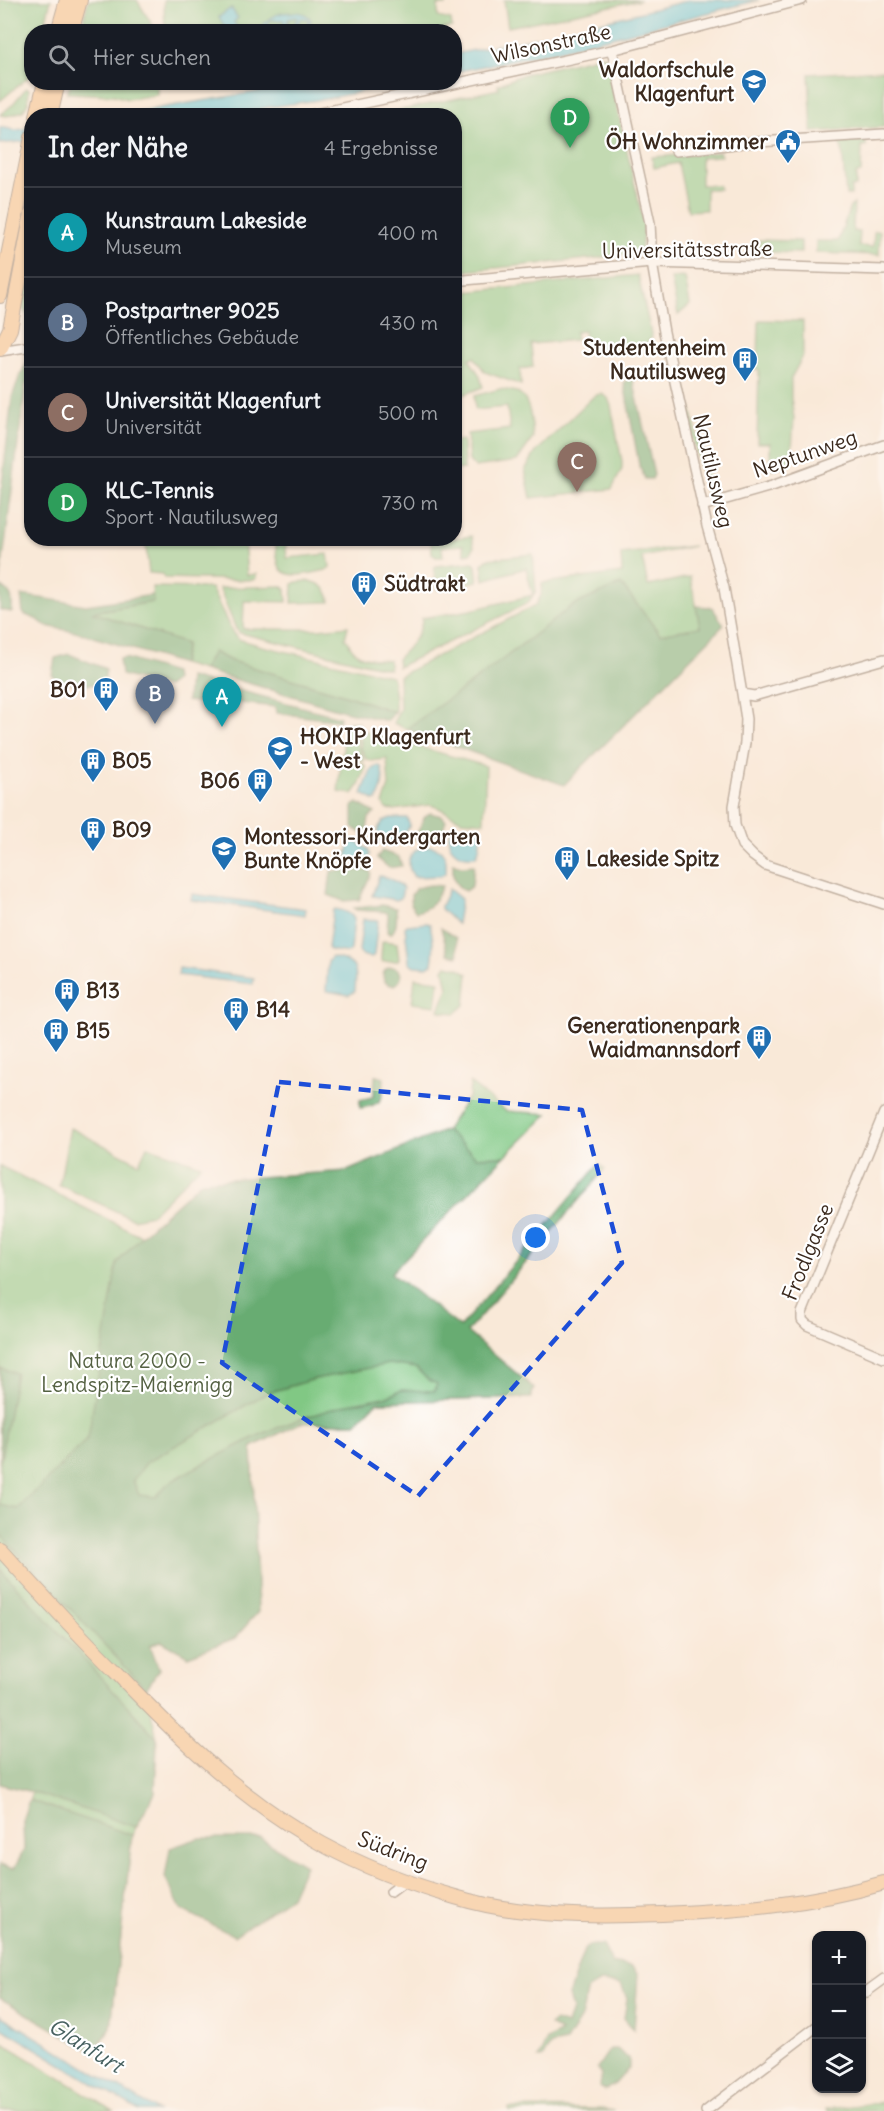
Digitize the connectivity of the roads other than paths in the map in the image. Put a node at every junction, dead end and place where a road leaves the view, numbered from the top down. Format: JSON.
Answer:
{"nodes":[{"id":1,"x":67,"y":0,"type":"edge"},
{"id":2,"x":80,"y":0,"type":"edge"},
{"id":3,"x":802,"y":0,"type":"edge"},
{"id":4,"x":60,"y":24,"type":"edge"},
{"id":5,"x":73,"y":24,"type":"edge"},
{"id":6,"x":612,"y":50,"type":"junction"},
{"id":7,"x":462,"y":82,"type":"edge"},
{"id":8,"x":49,"y":90,"type":"edge"},
{"id":9,"x":51,"y":90,"type":"edge"},
{"id":10,"x":426,"y":90,"type":"edge"},
{"id":11,"x":41,"y":108,"type":"edge"},
{"id":12,"x":50,"y":108,"type":"edge"},
{"id":13,"x":342,"y":108,"type":"edge"},
{"id":14,"x":884,"y":134,"type":"edge"},
{"id":15,"x":676,"y":151,"type":"dead end"},
{"id":16,"x":24,"y":171,"type":"edge"},
{"id":17,"x":24,"y":255,"type":"edge"},
{"id":18,"x":652,"y":263,"type":"junction"},
{"id":19,"x":884,"y":270,"type":"edge"},
{"id":20,"x":462,"y":280,"type":"edge"},
{"id":21,"x":0,"y":296,"type":"edge"},
{"id":22,"x":24,"y":347,"type":"edge"},
{"id":23,"x":0,"y":350,"type":"edge"},
{"id":24,"x":884,"y":445,"type":"edge"},
{"id":25,"x":702,"y":506,"type":"junction"},
{"id":26,"x":884,"y":659,"type":"edge"},
{"id":27,"x":742,"y":694,"type":"junction"},
{"id":28,"x":884,"y":904,"type":"edge"},
{"id":29,"x":884,"y":1113,"type":"edge"},
{"id":30,"x":884,"y":1358,"type":"edge"},
{"id":31,"x":0,"y":1549,"type":"edge"},
{"id":32,"x":407,"y":1881,"type":"junction"},
{"id":33,"x":884,"y":1883,"type":"edge"},
{"id":34,"x":392,"y":1892,"type":"dead end"},
{"id":35,"x":884,"y":1979,"type":"edge"},
{"id":36,"x":866,"y":1992,"type":"edge"},
{"id":37,"x":812,"y":2030,"type":"edge"},
{"id":38,"x":706,"y":2111,"type":"edge"}],
"edges":[{"from":1,"to":4,"type":"main road"},
{"from":2,"to":5,"type":"main road"},
{"from":3,"to":6,"type":"street","name":"Wilsonstraße"},
{"from":6,"to":7,"type":"street","name":"Wilsonstraße"},
{"from":6,"to":18,"type":"street","name":"Nautilusweg"},
{"from":8,"to":11,"type":"main road"},
{"from":9,"to":12,"type":"main road"},
{"from":10,"to":13,"type":"street","name":"Wilsonstraße"},
{"from":14,"to":15,"type":"street"},
{"from":16,"to":21,"type":"main road"},
{"from":17,"to":23,"type":"main road"},
{"from":18,"to":19,"type":"street","name":"Universitätsstraße"},
{"from":18,"to":20,"type":"street","name":"Universitätsstraße"},
{"from":18,"to":25,"type":"street","name":"Nautilusweg"},
{"from":22,"to":23,"type":"street"},
{"from":24,"to":25,"type":"street","name":"Neptunweg"},
{"from":25,"to":27,"type":"street","name":"Nautilusweg"},
{"from":26,"to":27,"type":"street"},
{"from":27,"to":28,"type":"street","name":"Nautilusweg"},
{"from":29,"to":30,"type":"street","name":"Frodlgasse"},
{"from":31,"to":32,"type":"main road","name":"Südring"},
{"from":32,"to":33,"type":"main road","name":"Südring"},
{"from":32,"to":34,"type":"street"},
{"from":35,"to":36,"type":"street"},
{"from":37,"to":38,"type":"street"}]}
